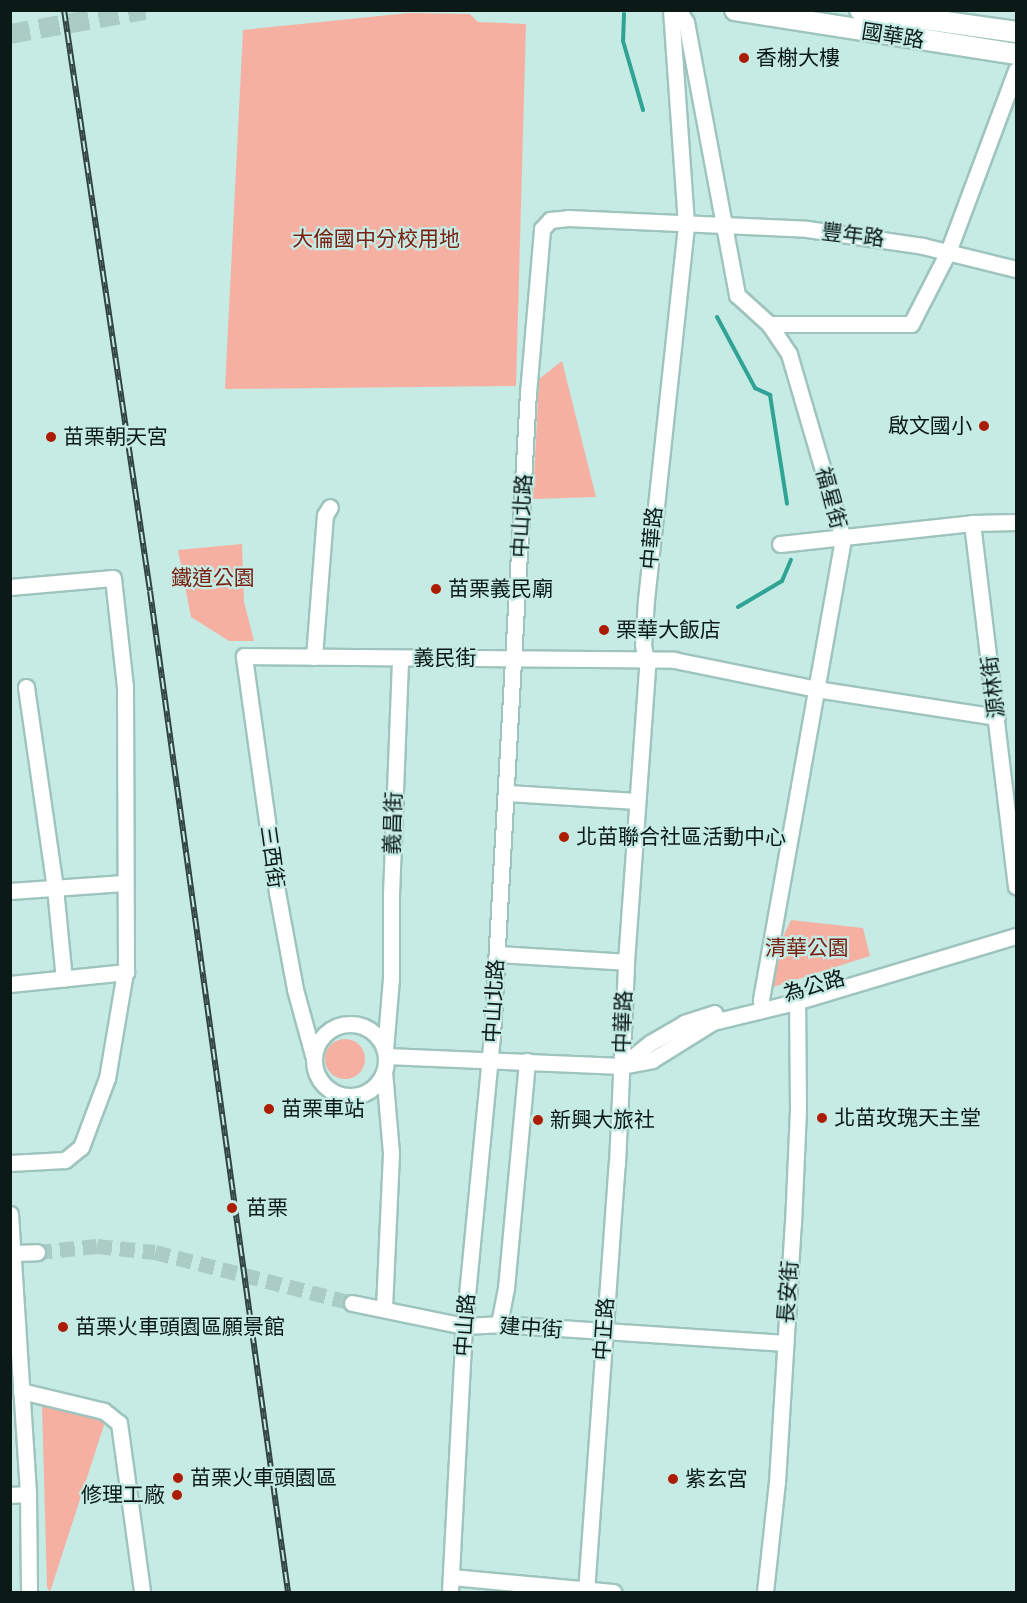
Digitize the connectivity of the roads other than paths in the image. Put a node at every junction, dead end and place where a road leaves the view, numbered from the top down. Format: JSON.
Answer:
{"nodes":[{"id":1,"x":671,"y":10,"type":"edge"},
{"id":2,"x":678,"y":10,"type":"edge"},
{"id":3,"x":735,"y":10,"type":"edge"},
{"id":4,"x":860,"y":10,"type":"edge"},
{"id":5,"x":1017,"y":32,"type":"edge"},
{"id":6,"x":1017,"y":54,"type":"edge"},
{"id":7,"x":1017,"y":70,"type":"edge"},
{"id":8,"x":686,"y":225,"type":"junction"},
{"id":9,"x":727,"y":225,"type":"junction"},
{"id":10,"x":948,"y":252,"type":"junction"},
{"id":11,"x":1017,"y":269,"type":"edge"},
{"id":12,"x":769,"y":324,"type":"junction"},
{"id":13,"x":330,"y":507,"type":"dead end"},
{"id":14,"x":1017,"y":522,"type":"edge"},
{"id":15,"x":972,"y":523,"type":"junction"},
{"id":16,"x":843,"y":539,"type":"junction"},
{"id":17,"x":780,"y":544,"type":"dead end"},
{"id":18,"x":10,"y":587,"type":"edge"},
{"id":19,"x":244,"y":656,"type":"joint"},
{"id":20,"x":513,"y":656,"type":"junction"},
{"id":21,"x":314,"y":657,"type":"junction"},
{"id":22,"x":400,"y":658,"type":"junction"},
{"id":23,"x":646,"y":659,"type":"junction"},
{"id":24,"x":26,"y":687,"type":"dead end"},
{"id":25,"x":816,"y":689,"type":"junction"},
{"id":26,"x":997,"y":717,"type":"junction"},
{"id":27,"x":1010,"y":769,"type":"edge"},
{"id":28,"x":507,"y":793,"type":"junction"},
{"id":29,"x":637,"y":801,"type":"junction"},
{"id":30,"x":124,"y":883,"type":"junction"},
{"id":31,"x":1017,"y":886,"type":"edge"},
{"id":32,"x":55,"y":888,"type":"junction"},
{"id":33,"x":10,"y":891,"type":"edge"},
{"id":34,"x":1017,"y":925,"type":"edge"},
{"id":35,"x":1017,"y":936,"type":"edge"},
{"id":36,"x":497,"y":954,"type":"junction"},
{"id":37,"x":626,"y":962,"type":"junction"},
{"id":38,"x":126,"y":972,"type":"junction"},
{"id":39,"x":64,"y":979,"type":"junction"},
{"id":40,"x":10,"y":984,"type":"edge"},
{"id":41,"x":390,"y":988,"type":"junction"},
{"id":42,"x":798,"y":996,"type":"junction"},
{"id":43,"x":761,"y":1005,"type":"junction"},
{"id":44,"x":355,"y":1024,"type":"junction"},
{"id":45,"x":385,"y":1053,"type":"junction"},
{"id":46,"x":313,"y":1055,"type":"junction"},
{"id":47,"x":490,"y":1059,"type":"junction"},
{"id":48,"x":527,"y":1061,"type":"junction"},
{"id":49,"x":622,"y":1066,"type":"junction"},
{"id":50,"x":384,"y":1072,"type":"junction"},
{"id":51,"x":10,"y":1163,"type":"edge"},
{"id":52,"x":10,"y":1214,"type":"edge"},
{"id":53,"x":37,"y":1252,"type":"tunnel mouth"},
{"id":54,"x":14,"y":1253,"type":"junction"},
{"id":55,"x":352,"y":1303,"type":"tunnel mouth"},
{"id":56,"x":14,"y":1306,"type":"edge"},
{"id":57,"x":384,"y":1308,"type":"junction"},
{"id":58,"x":499,"y":1324,"type":"junction"},
{"id":59,"x":464,"y":1326,"type":"junction"},
{"id":60,"x":603,"y":1333,"type":"junction"},
{"id":61,"x":785,"y":1343,"type":"junction"},
{"id":62,"x":21,"y":1391,"type":"junction"},
{"id":63,"x":28,"y":1494,"type":"junction"},
{"id":64,"x":10,"y":1495,"type":"edge"},
{"id":65,"x":451,"y":1585,"type":"edge"},
{"id":66,"x":586,"y":1592,"type":"edge"},
{"id":67,"x":29,"y":1593,"type":"edge"},
{"id":68,"x":142,"y":1593,"type":"edge"},
{"id":69,"x":613,"y":1593,"type":"edge"},
{"id":70,"x":765,"y":1593,"type":"edge"}],
"edges":[{"from":1,"to":8,"type":"street","name":"中華路"},
{"from":2,"to":9,"type":"street","name":"福星街"},
{"from":3,"to":6,"type":"main road","name":"國華路"},
{"from":4,"to":5,"type":"main road","name":"國華路"},
{"from":7,"to":10,"type":"street"},
{"from":8,"to":9,"type":"street","name":"豐年路"},
{"from":8,"to":20,"type":"street","name":"中山北路"},
{"from":8,"to":23,"type":"street","name":"中華路"},
{"from":9,"to":10,"type":"street","name":"豐年路"},
{"from":9,"to":12,"type":"street","name":"福星街"},
{"from":10,"to":11,"type":"street","name":"豐年路"},
{"from":10,"to":12,"type":"street"},
{"from":12,"to":16,"type":"street","name":"福星街"},
{"from":13,"to":21,"type":"street"},
{"from":14,"to":15,"type":"street"},
{"from":15,"to":16,"type":"street"},
{"from":15,"to":26,"type":"street","name":"源林街"},
{"from":16,"to":17,"type":"street"},
{"from":16,"to":25,"type":"street","name":"福星街"},
{"from":18,"to":30,"type":"street"},
{"from":19,"to":21,"type":"street","name":"義民街"},
{"from":19,"to":46,"type":"street","name":"三西街"},
{"from":20,"to":22,"type":"street","name":"義民街"},
{"from":20,"to":23,"type":"street","name":"義民街"},
{"from":20,"to":28,"type":"street","name":"中山北路"},
{"from":21,"to":22,"type":"street","name":"義民街"},
{"from":22,"to":41,"type":"street","name":"義昌街"},
{"from":23,"to":25,"type":"street","name":"義民街"},
{"from":23,"to":29,"type":"street","name":"中華路"},
{"from":24,"to":32,"type":"street"},
{"from":25,"to":26,"type":"street","name":"義民街"},
{"from":25,"to":43,"type":"street","name":"福星街"},
{"from":26,"to":27,"type":"street","name":"源林街"},
{"from":27,"to":31,"type":"street","name":"源林街"},
{"from":28,"to":29,"type":"street"},
{"from":28,"to":36,"type":"street","name":"中山北路"},
{"from":29,"to":37,"type":"street","name":"中華路"},
{"from":30,"to":32,"type":"street"},
{"from":30,"to":38,"type":"street"},
{"from":32,"to":33,"type":"street"},
{"from":32,"to":39,"type":"street"},
{"from":34,"to":42,"type":"street","name":"為公路"},
{"from":35,"to":42,"type":"street","name":"為公路"},
{"from":36,"to":37,"type":"street"},
{"from":36,"to":47,"type":"street","name":"中山北路"},
{"from":37,"to":49,"type":"street","name":"中華路"},
{"from":38,"to":39,"type":"street"},
{"from":38,"to":51,"type":"street"},
{"from":39,"to":40,"type":"street"},
{"from":41,"to":44,"type":"street"},
{"from":41,"to":45,"type":"street"},
{"from":42,"to":43,"type":"street","name":"為公路"},
{"from":42,"to":61,"type":"street","name":"長安街"},
{"from":43,"to":49,"type":"street","name":"為公路"},
{"from":44,"to":45,"type":"street"},
{"from":44,"to":46,"type":"street"},
{"from":45,"to":47,"type":"street"},
{"from":45,"to":50,"type":"street"},
{"from":46,"to":50,"type":"street"},
{"from":47,"to":48,"type":"street"},
{"from":47,"to":59,"type":"street","name":"中山路"},
{"from":48,"to":49,"type":"street"},
{"from":48,"to":58,"type":"street"},
{"from":49,"to":60,"type":"street","name":"中正路"},
{"from":50,"to":57,"type":"street"},
{"from":52,"to":54,"type":"street"},
{"from":53,"to":54,"type":"street"},
{"from":54,"to":56,"type":"street"},
{"from":55,"to":57,"type":"street","name":"建中街"},
{"from":56,"to":62,"type":"street"},
{"from":57,"to":59,"type":"street","name":"建中街"},
{"from":58,"to":59,"type":"street","name":"建中街"},
{"from":58,"to":60,"type":"street","name":"建中街"},
{"from":59,"to":65,"type":"street","name":"中山路"},
{"from":60,"to":61,"type":"street","name":"建中街"},
{"from":60,"to":66,"type":"street","name":"中正路"},
{"from":61,"to":70,"type":"street","name":"長安街"},
{"from":62,"to":63,"type":"street"},
{"from":62,"to":68,"type":"street"},
{"from":63,"to":64,"type":"street"},
{"from":63,"to":67,"type":"street"},
{"from":65,"to":66,"type":"street"},
{"from":66,"to":69,"type":"street"}]}
